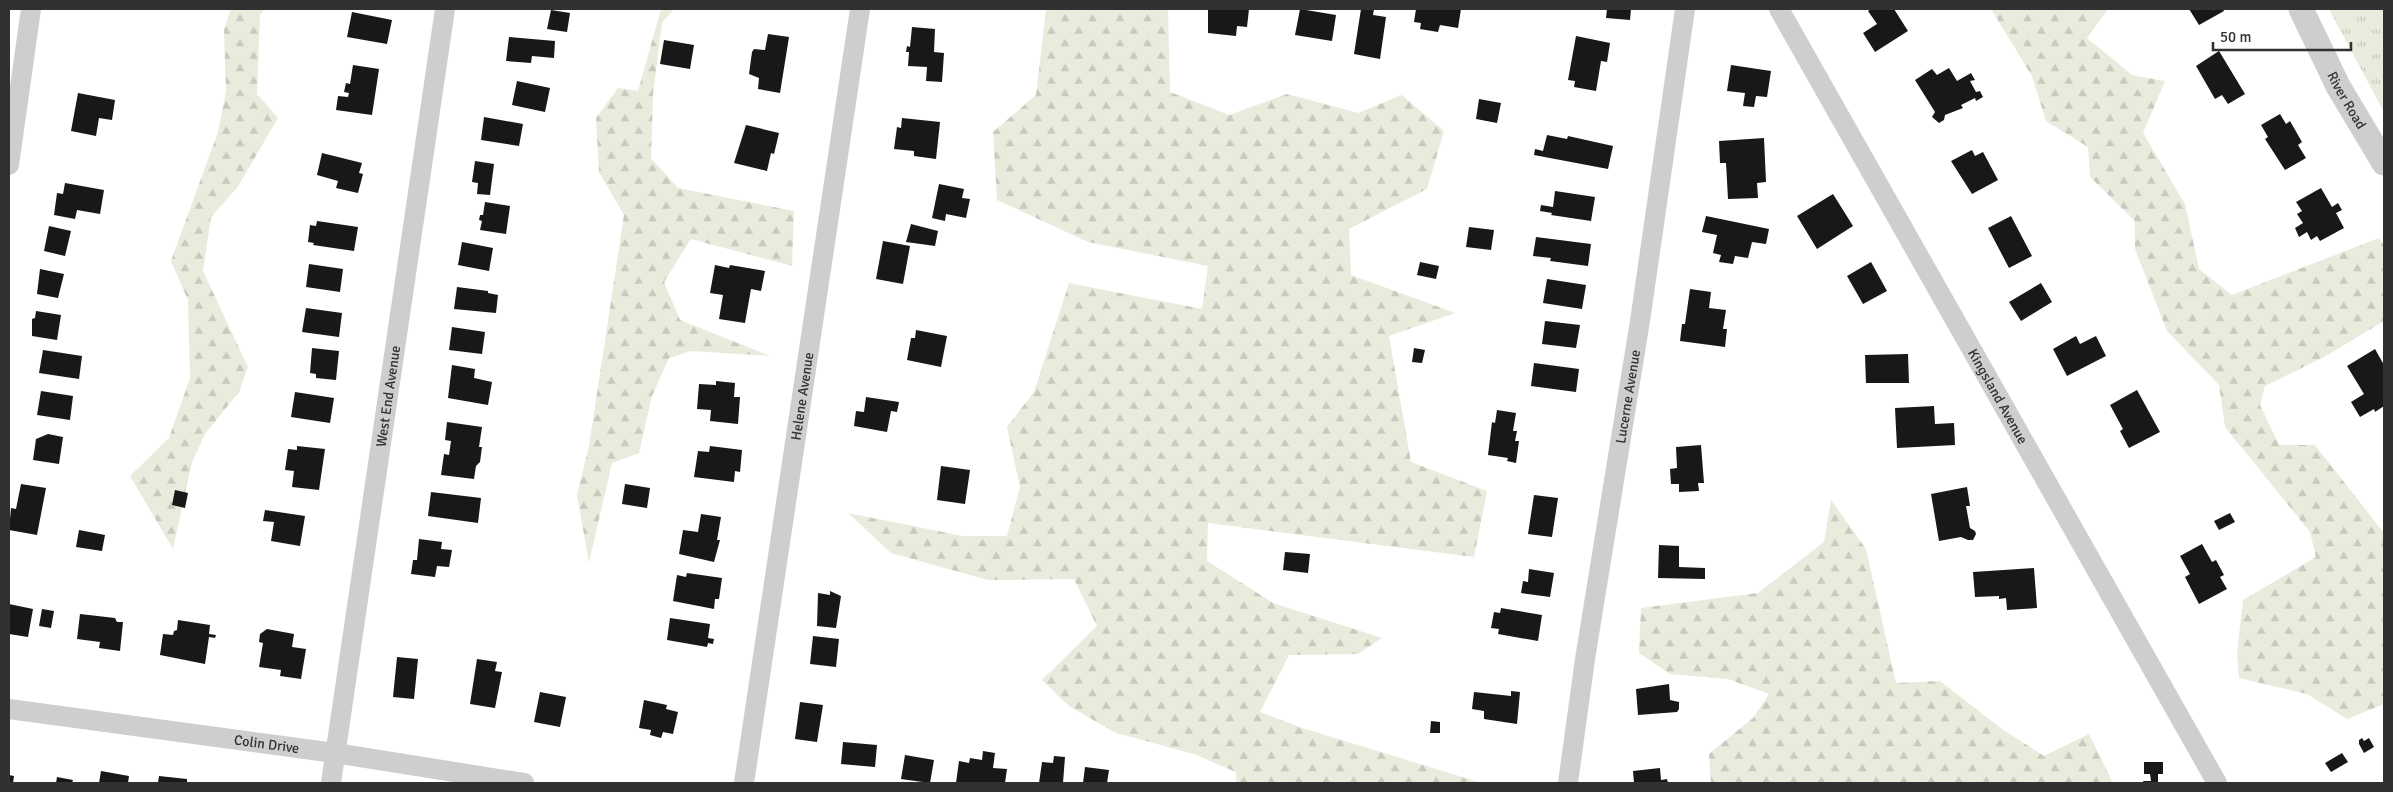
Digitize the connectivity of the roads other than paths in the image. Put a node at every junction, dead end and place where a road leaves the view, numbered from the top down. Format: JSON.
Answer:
{"nodes":[{"id":1,"x":31,"y":9,"type":"edge"},
{"id":2,"x":445,"y":9,"type":"edge"},
{"id":3,"x":860,"y":9,"type":"edge"},
{"id":4,"x":1685,"y":9,"type":"edge"},
{"id":5,"x":1779,"y":9,"type":"edge"},
{"id":6,"x":2301,"y":9,"type":"edge"},
{"id":7,"x":2384,"y":163,"type":"edge"},
{"id":8,"x":9,"y":165,"type":"edge"},
{"id":9,"x":9,"y":709,"type":"edge"},
{"id":10,"x":336,"y":753,"type":"junction"},
{"id":11,"x":331,"y":783,"type":"edge"},
{"id":12,"x":524,"y":783,"type":"edge"},
{"id":13,"x":744,"y":783,"type":"edge"},
{"id":14,"x":1568,"y":783,"type":"edge"},
{"id":15,"x":2217,"y":783,"type":"edge"}],
"edges":[{"from":1,"to":8,"type":"street"},
{"from":2,"to":10,"type":"street","name":"West End Avenue"},
{"from":3,"to":13,"type":"street","name":"Helene Avenue"},
{"from":4,"to":14,"type":"street","name":"Lucerne Avenue"},
{"from":5,"to":15,"type":"street","name":"Kingsland Avenue"},
{"from":6,"to":7,"type":"street","name":"River Road"},
{"from":9,"to":10,"type":"street","name":"Colin Drive"},
{"from":10,"to":11,"type":"street","name":"West End Avenue"},
{"from":10,"to":12,"type":"street","name":"Colin Drive"}]}
